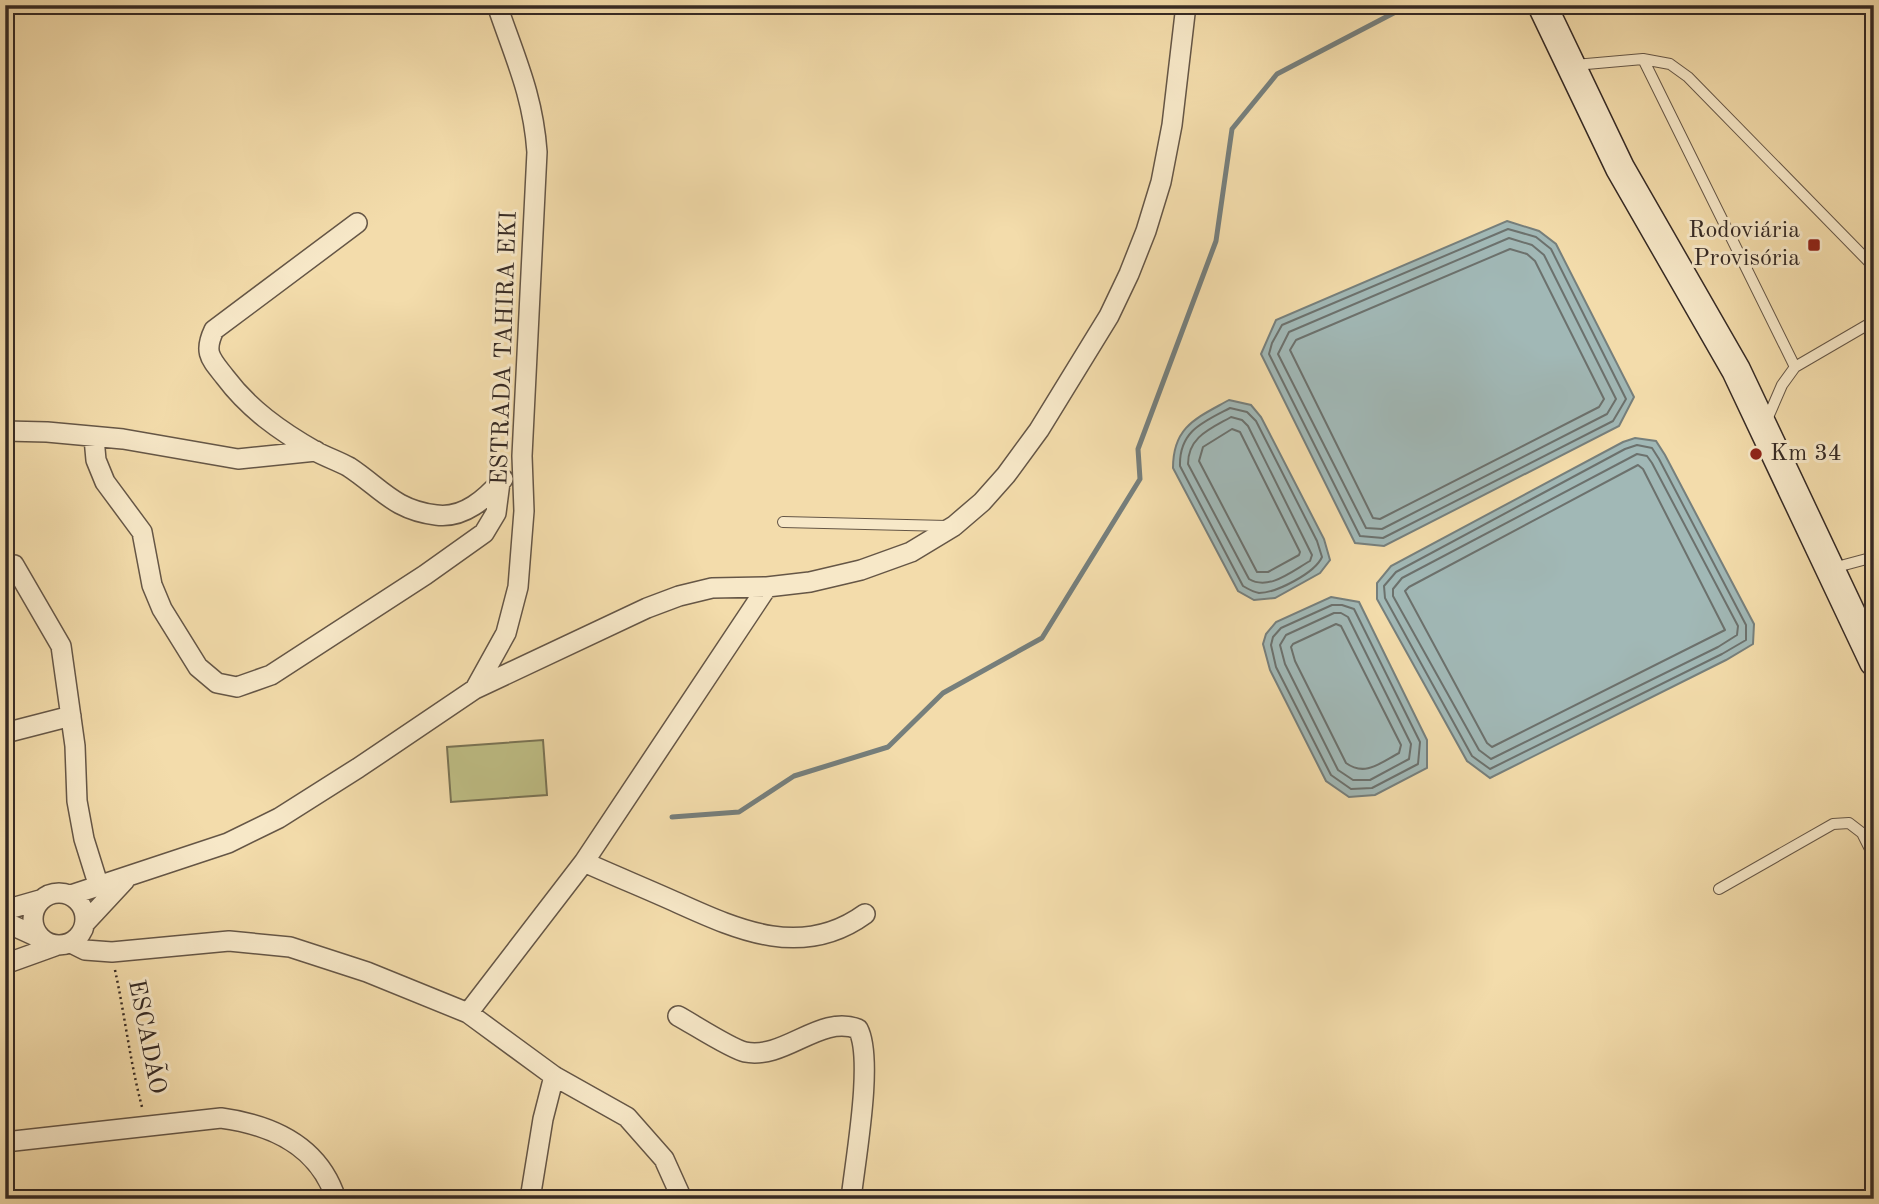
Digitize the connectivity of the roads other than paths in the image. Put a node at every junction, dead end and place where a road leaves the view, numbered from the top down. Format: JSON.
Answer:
{"nodes":[{"id":1,"x":497,"y":5,"type":"edge"},
{"id":2,"x":1186,"y":5,"type":"edge"},
{"id":3,"x":1545,"y":12,"type":"edge"},
{"id":4,"x":1643,"y":59,"type":"junction"},
{"id":5,"x":1571,"y":65,"type":"junction"},
{"id":6,"x":356,"y":223,"type":"dead end"},
{"id":7,"x":1874,"y":267,"type":"edge"},
{"id":8,"x":1874,"y":321,"type":"edge"},
{"id":9,"x":1795,"y":367,"type":"junction"},
{"id":10,"x":1769,"y":415,"type":"dead end"},
{"id":11,"x":5,"y":431,"type":"edge"},
{"id":12,"x":94,"y":438,"type":"junction"},
{"id":13,"x":316,"y":452,"type":"junction"},
{"id":14,"x":522,"y":456,"type":"junction"},
{"id":15,"x":500,"y":482,"type":"junction"},
{"id":16,"x":783,"y":522,"type":"dead end"},
{"id":17,"x":954,"y":526,"type":"junction"},
{"id":18,"x":1874,"y":557,"type":"edge"},
{"id":19,"x":15,"y":565,"type":"dead end"},
{"id":20,"x":1829,"y":569,"type":"junction"},
{"id":21,"x":767,"y":587,"type":"junction"},
{"id":22,"x":1874,"y":662,"type":"edge"},
{"id":23,"x":475,"y":689,"type":"junction"},
{"id":24,"x":71,"y":716,"type":"junction"},
{"id":25,"x":5,"y":733,"type":"edge"},
{"id":26,"x":1874,"y":857,"type":"edge"},
{"id":27,"x":584,"y":862,"type":"junction"},
{"id":28,"x":127,"y":878,"type":"junction"},
{"id":29,"x":99,"y":887,"type":"junction"},
{"id":30,"x":1719,"y":889,"type":"dead end"},
{"id":31,"x":71,"y":895,"type":"junction"},
{"id":32,"x":40,"y":901,"type":"junction"},
{"id":33,"x":5,"y":910,"type":"edge"},
{"id":34,"x":865,"y":914,"type":"dead end"},
{"id":35,"x":5,"y":922,"type":"edge"},
{"id":36,"x":85,"y":923,"type":"junction"},
{"id":37,"x":55,"y":942,"type":"junction"},
{"id":38,"x":5,"y":964,"type":"edge"},
{"id":39,"x":468,"y":1013,"type":"junction"},
{"id":40,"x":678,"y":1016,"type":"dead end"},
{"id":41,"x":554,"y":1076,"type":"junction"},
{"id":42,"x":5,"y":1142,"type":"edge"},
{"id":43,"x":336,"y":1199,"type":"edge"},
{"id":44,"x":530,"y":1199,"type":"edge"},
{"id":45,"x":682,"y":1199,"type":"edge"},
{"id":46,"x":851,"y":1199,"type":"edge"}],
"edges":[{"from":1,"to":14,"type":"street","name":"ESTRADA TAHIRA EKI"},
{"from":2,"to":17,"type":"street"},
{"from":3,"to":5,"type":"street"},
{"from":4,"to":5,"type":"lane"},
{"from":4,"to":7,"type":"lane"},
{"from":4,"to":9,"type":"lane"},
{"from":5,"to":20,"type":"street"},
{"from":6,"to":13,"type":"street"},
{"from":8,"to":9,"type":"lane"},
{"from":9,"to":10,"type":"lane"},
{"from":11,"to":12,"type":"street"},
{"from":12,"to":13,"type":"street"},
{"from":12,"to":15,"type":"street"},
{"from":13,"to":15,"type":"street"},
{"from":14,"to":15,"type":"street"},
{"from":14,"to":23,"type":"street","name":"ESTRADA TAHIRA EKI"},
{"from":16,"to":17,"type":"lane"},
{"from":17,"to":21,"type":"street"},
{"from":18,"to":20,"type":"lane"},
{"from":19,"to":24,"type":"street"},
{"from":20,"to":22,"type":"street"},
{"from":21,"to":23,"type":"street"},
{"from":21,"to":27,"type":"street"},
{"from":23,"to":28,"type":"street"},
{"from":24,"to":25,"type":"street"},
{"from":24,"to":29,"type":"street"},
{"from":26,"to":30,"type":"lane"},
{"from":27,"to":34,"type":"street"},
{"from":27,"to":39,"type":"street"},
{"from":28,"to":29,"type":"street"},
{"from":28,"to":36,"type":"street"},
{"from":29,"to":31,"type":"street"},
{"from":31,"to":32,"type":"street"},
{"from":31,"to":36,"type":"street"},
{"from":32,"to":33,"type":"street"},
{"from":32,"to":37,"type":"street"},
{"from":35,"to":37,"type":"street"},
{"from":36,"to":37,"type":"street"},
{"from":37,"to":38,"type":"street"},
{"from":37,"to":39,"type":"street"},
{"from":39,"to":41,"type":"street"},
{"from":40,"to":46,"type":"street"},
{"from":41,"to":44,"type":"street"},
{"from":41,"to":45,"type":"street"},
{"from":42,"to":43,"type":"street"}]}
